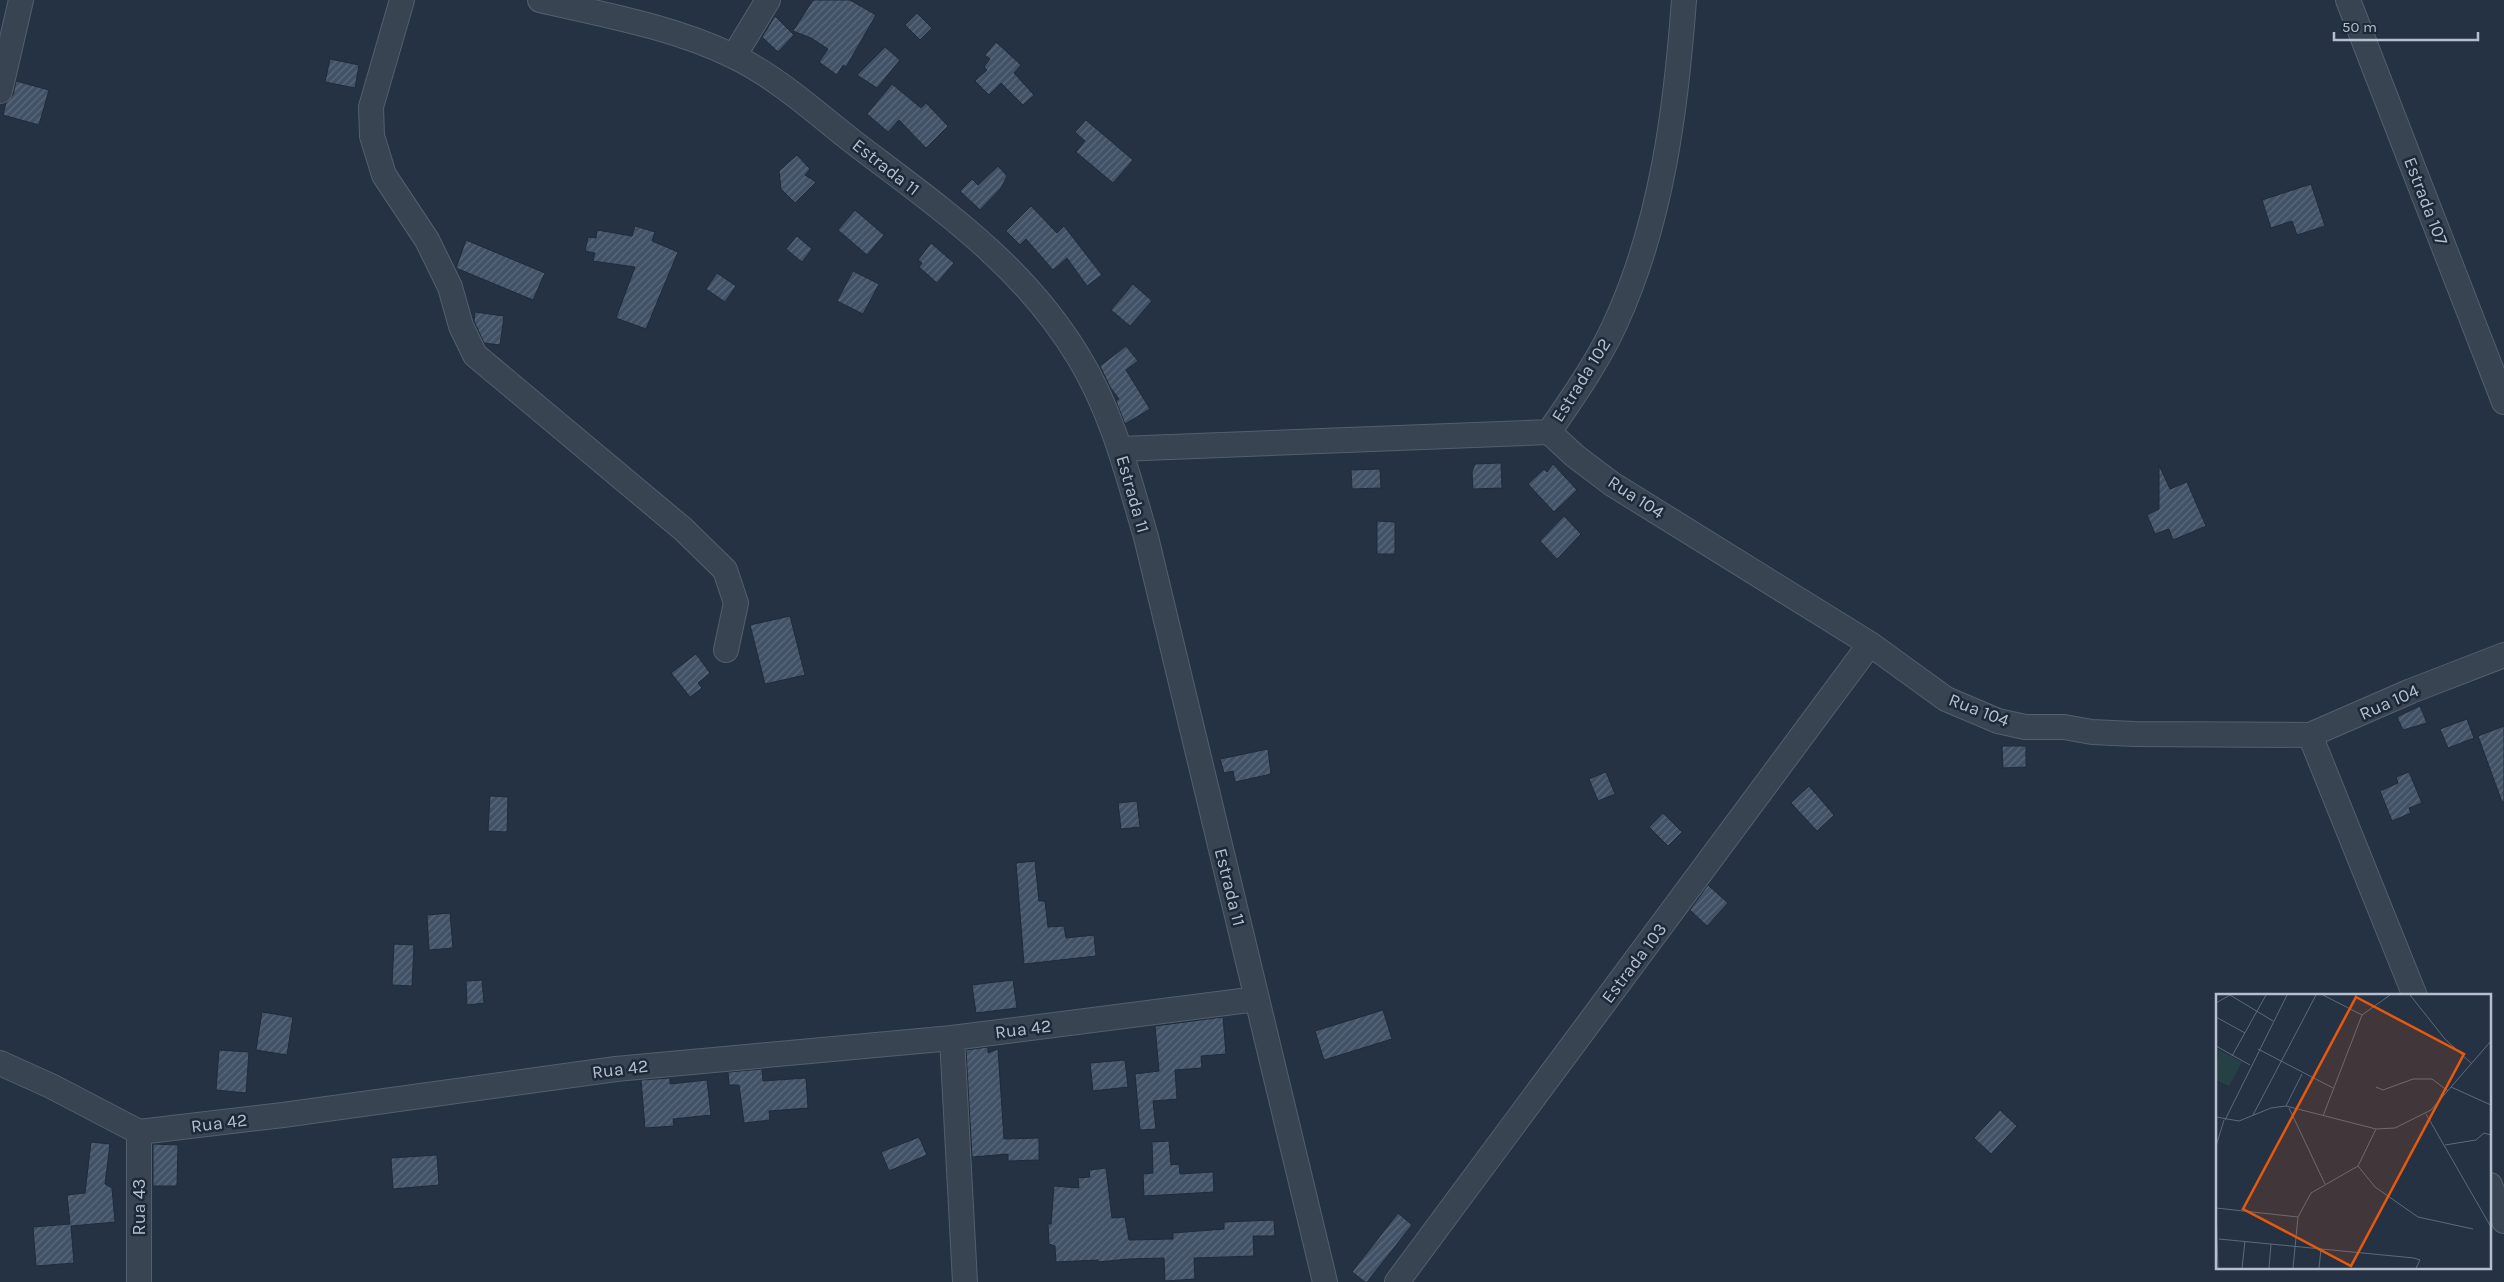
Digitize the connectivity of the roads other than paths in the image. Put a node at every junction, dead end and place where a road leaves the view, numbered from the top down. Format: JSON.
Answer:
{"nodes":[{"id":1,"x":21,"y":0,"type":"edge"},
{"id":2,"x":402,"y":0,"type":"edge"},
{"id":3,"x":540,"y":0,"type":"edge"},
{"id":4,"x":768,"y":0,"type":"edge"},
{"id":5,"x":1684,"y":0,"type":"edge"},
{"id":6,"x":2348,"y":0,"type":"edge"},
{"id":7,"x":734,"y":56,"type":"junction"},
{"id":8,"x":0,"y":91,"type":"edge"},
{"id":9,"x":2497,"y":364,"type":"edge"},
{"id":10,"x":2504,"y":402,"type":"edge"},
{"id":11,"x":1549,"y":432,"type":"junction"},
{"id":12,"x":1120,"y":449,"type":"junction"},
{"id":13,"x":1870,"y":644,"type":"junction"},
{"id":14,"x":726,"y":650,"type":"dead end"},
{"id":15,"x":2504,"y":655,"type":"edge"},
{"id":16,"x":2310,"y":735,"type":"junction"},
{"id":17,"x":2413,"y":994,"type":"edge"},
{"id":18,"x":1258,"y":1000,"type":"junction"},
{"id":19,"x":952,"y":1038,"type":"junction"},
{"id":20,"x":0,"y":1063,"type":"edge"},
{"id":21,"x":139,"y":1132,"type":"junction"},
{"id":22,"x":2492,"y":1190,"type":"edge"},
{"id":23,"x":2504,"y":1221,"type":"edge"},
{"id":24,"x":139,"y":1282,"type":"edge"},
{"id":25,"x":965,"y":1282,"type":"edge"},
{"id":26,"x":1325,"y":1282,"type":"edge"},
{"id":27,"x":1397,"y":1282,"type":"edge"}],
"edges":[{"from":1,"to":8,"type":"street"},
{"from":2,"to":14,"type":"street"},
{"from":3,"to":7,"type":"street","name":"Estrada 11"},
{"from":4,"to":7,"type":"street"},
{"from":5,"to":11,"type":"street","name":"Estrada 102"},
{"from":6,"to":9,"type":"street","name":"Estrada 107"},
{"from":7,"to":12,"type":"street","name":"Estrada 11"},
{"from":9,"to":10,"type":"street","name":"Estrada 107"},
{"from":11,"to":12,"type":"street","name":"Estrada 102"},
{"from":11,"to":13,"type":"street","name":"Rua 104"},
{"from":12,"to":18,"type":"street","name":"Estrada 11"},
{"from":13,"to":16,"type":"street","name":"Rua 104"},
{"from":13,"to":27,"type":"street","name":"Estrada 103"},
{"from":15,"to":16,"type":"street","name":"Rua 104"},
{"from":16,"to":17,"type":"street"},
{"from":18,"to":19,"type":"street","name":"Rua 42"},
{"from":18,"to":26,"type":"street","name":"Estrada 11"},
{"from":19,"to":21,"type":"street","name":"Rua 42"},
{"from":19,"to":25,"type":"street"},
{"from":20,"to":21,"type":"street"},
{"from":21,"to":24,"type":"street","name":"Rua 43"},
{"from":22,"to":23,"type":"street"}]}
